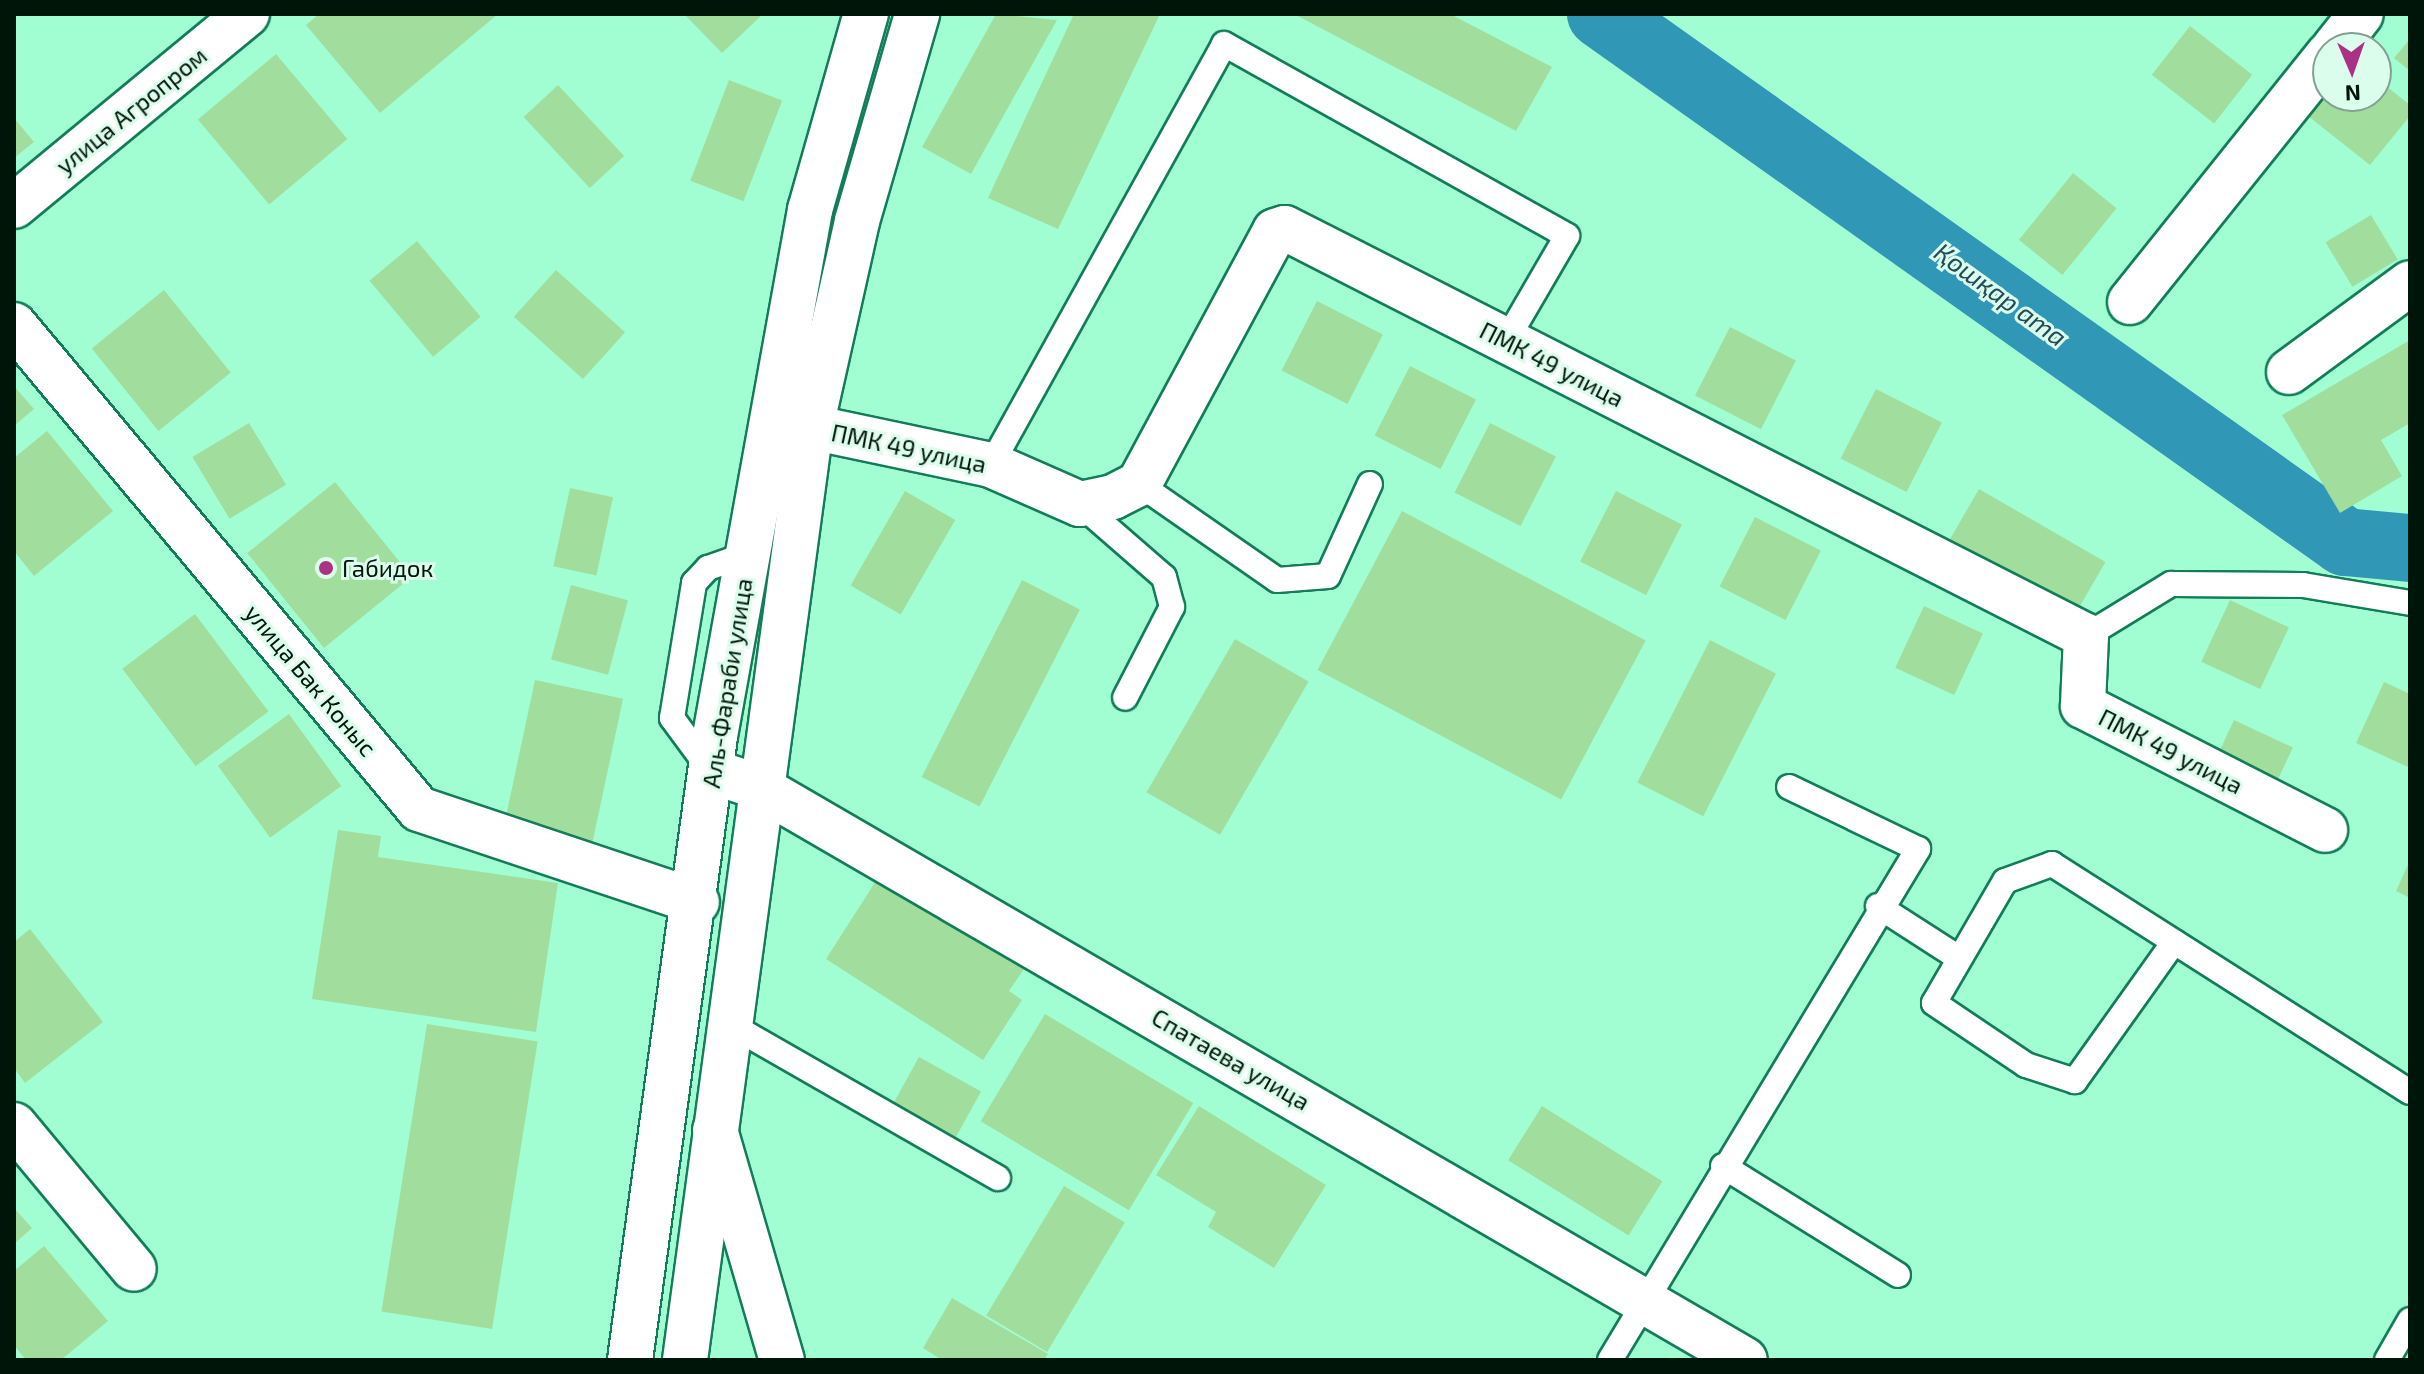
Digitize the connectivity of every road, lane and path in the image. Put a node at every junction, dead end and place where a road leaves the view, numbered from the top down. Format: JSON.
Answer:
{"nodes":[{"id":1,"x":247,"y":14,"type":"edge"},
{"id":2,"x":866,"y":14,"type":"edge"},
{"id":3,"x":917,"y":14,"type":"edge"},
{"id":4,"x":2361,"y":14,"type":"edge"},
{"id":5,"x":2347,"y":32,"type":"edge"},
{"id":6,"x":2312,"y":75,"type":"edge"},
{"id":7,"x":14,"y":206,"type":"edge"},
{"id":8,"x":2410,"y":283,"type":"edge"},
{"id":9,"x":2130,"y":302,"type":"dead end"},
{"id":10,"x":14,"y":325,"type":"edge"},
{"id":11,"x":1506,"y":341,"type":"junction"},
{"id":12,"x":2289,"y":372,"type":"dead end"},
{"id":13,"x":811,"y":427,"type":"junction"},
{"id":14,"x":991,"y":465,"type":"junction"},
{"id":15,"x":1139,"y":484,"type":"junction"},
{"id":16,"x":1370,"y":484,"type":"dead end"},
{"id":17,"x":1080,"y":504,"type":"junction"},
{"id":18,"x":2410,"y":603,"type":"edge"},
{"id":19,"x":2086,"y":636,"type":"junction"},
{"id":20,"x":1125,"y":698,"type":"dead end"},
{"id":21,"x":711,"y":771,"type":"junction"},
{"id":22,"x":759,"y":787,"type":"junction"},
{"id":23,"x":1789,"y":787,"type":"dead end"},
{"id":24,"x":2325,"y":830,"type":"dead end"},
{"id":25,"x":697,"y":902,"type":"junction"},
{"id":26,"x":1878,"y":906,"type":"junction"},
{"id":27,"x":2174,"y":942,"type":"junction"},
{"id":28,"x":1957,"y":957,"type":"junction"},
{"id":29,"x":729,"y":1024,"type":"junction"},
{"id":30,"x":2410,"y":1092,"type":"edge"},
{"id":31,"x":14,"y":1125,"type":"edge"},
{"id":32,"x":715,"y":1130,"type":"junction"},
{"id":33,"x":1723,"y":1166,"type":"junction"},
{"id":34,"x":998,"y":1178,"type":"dead end"},
{"id":35,"x":134,"y":1269,"type":"dead end"},
{"id":36,"x":1898,"y":1275,"type":"dead end"},
{"id":37,"x":1645,"y":1297,"type":"junction"},
{"id":38,"x":2410,"y":1320,"type":"edge"},
{"id":39,"x":630,"y":1360,"type":"edge"},
{"id":40,"x":685,"y":1360,"type":"edge"},
{"id":41,"x":782,"y":1360,"type":"edge"},
{"id":42,"x":1610,"y":1360,"type":"edge"},
{"id":43,"x":1745,"y":1360,"type":"edge"},
{"id":44,"x":2387,"y":1360,"type":"edge"}],
"edges":[{"from":1,"to":7,"type":"street","name":"улица Агропром"},
{"from":2,"to":21,"type":"street","name":"Аль-Фараби улица"},
{"from":3,"to":13,"type":"street","name":"Аль-Фараби улица"},
{"from":4,"to":5,"type":"street"},
{"from":6,"to":9,"type":"street"},
{"from":8,"to":12,"type":"street"},
{"from":10,"to":25,"type":"street","name":"улица Бак Коныс"},
{"from":11,"to":14,"type":"lane"},
{"from":11,"to":15,"type":"street","name":"ПМК 49 улица"},
{"from":11,"to":19,"type":"street","name":"ПМК 49 улица"},
{"from":13,"to":14,"type":"street","name":"ПМК 49 улица"},
{"from":13,"to":22,"type":"street","name":"Аль-Фараби улица"},
{"from":14,"to":17,"type":"street","name":"ПМК 49 улица"},
{"from":15,"to":16,"type":"lane"},
{"from":15,"to":17,"type":"street"},
{"from":17,"to":20,"type":"lane"},
{"from":18,"to":19,"type":"lane"},
{"from":19,"to":24,"type":"street","name":"ПМК 49 улица"},
{"from":21,"to":22,"type":"street","name":"Спатаева улица"},
{"from":21,"to":25,"type":"street","name":"Аль-Фараби улица"},
{"from":22,"to":29,"type":"street","name":"Аль-Фараби улица"},
{"from":22,"to":37,"type":"street","name":"Спатаева улица"},
{"from":23,"to":26,"type":"lane"},
{"from":25,"to":39,"type":"street","name":"Аль-Фараби улица"},
{"from":26,"to":28,"type":"lane"},
{"from":26,"to":33,"type":"lane"},
{"from":27,"to":28,"type":"lane"},
{"from":27,"to":28,"type":"lane"},
{"from":27,"to":30,"type":"lane"},
{"from":29,"to":32,"type":"street","name":"Аль-Фараби улица"},
{"from":29,"to":34,"type":"lane"},
{"from":31,"to":35,"type":"street"},
{"from":32,"to":40,"type":"street","name":"Аль-Фараби улица"},
{"from":32,"to":41,"type":"street"},
{"from":33,"to":36,"type":"lane"},
{"from":33,"to":37,"type":"lane"},
{"from":37,"to":42,"type":"lane"},
{"from":37,"to":43,"type":"street","name":"Спатаева улица"},
{"from":38,"to":44,"type":"lane"}]}
